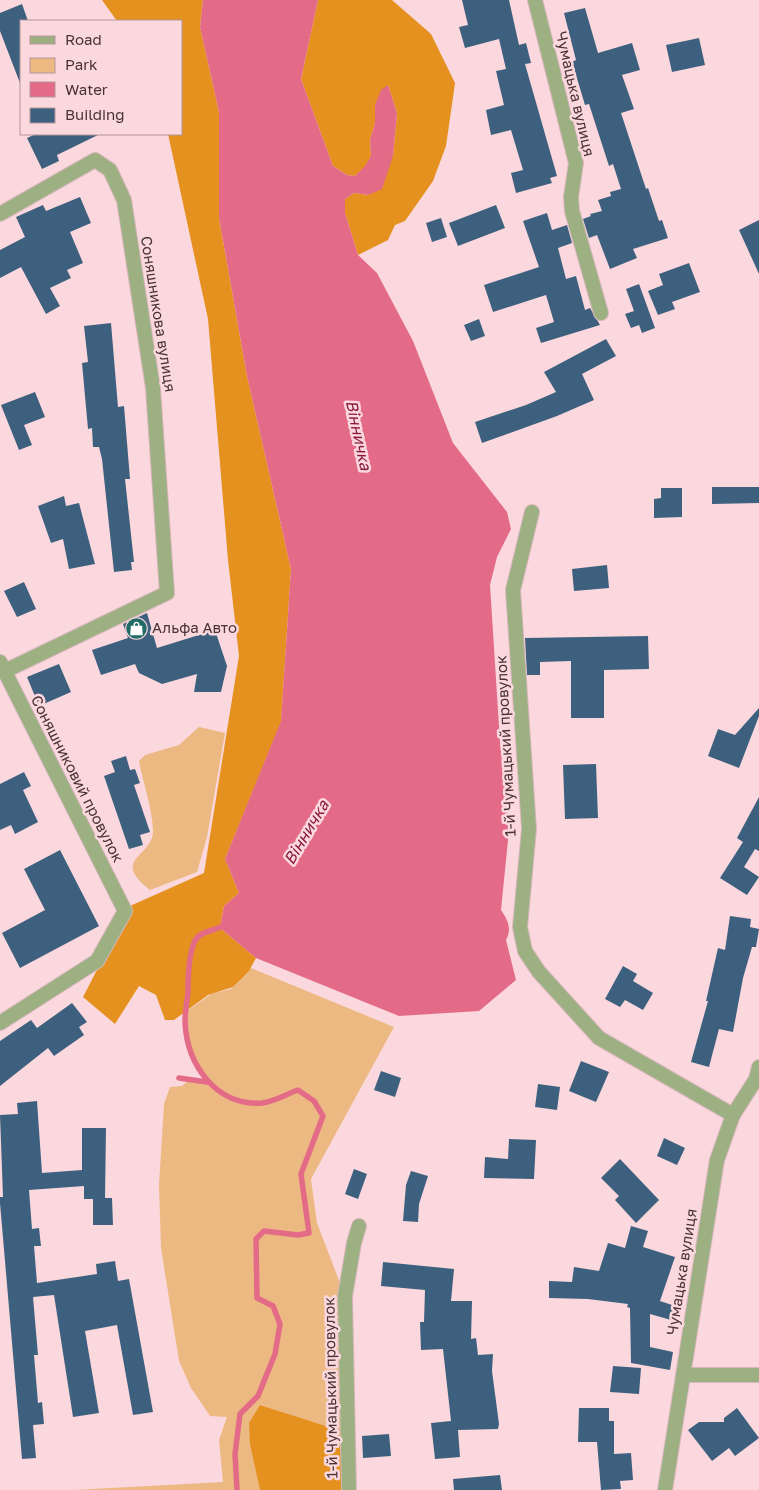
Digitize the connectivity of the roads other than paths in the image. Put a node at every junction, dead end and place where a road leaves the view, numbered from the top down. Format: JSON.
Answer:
{"nodes":[{"id":1,"x":536,"y":0,"type":"edge"},
{"id":2,"x":0,"y":214,"type":"edge"},
{"id":3,"x":601,"y":313,"type":"dead end"},
{"id":4,"x":532,"y":512,"type":"dead end"},
{"id":5,"x":2,"y":667,"type":"edge"},
{"id":6,"x":0,"y":1023,"type":"edge"},
{"id":7,"x":758,"y":1075,"type":"edge"},
{"id":8,"x":733,"y":1115,"type":"junction"},
{"id":9,"x":359,"y":1226,"type":"dead end"},
{"id":10,"x":682,"y":1375,"type":"junction"},
{"id":11,"x":759,"y":1375,"type":"edge"},
{"id":12,"x":348,"y":1490,"type":"edge"},
{"id":13,"x":664,"y":1490,"type":"edge"}],
"edges":[{"from":1,"to":3,"type":"street","name":"Чумацька вулиця"},
{"from":2,"to":5,"type":"street","name":"Соняшникова вулиця"},
{"from":4,"to":8,"type":"street","name":"1-й Чумацький провулок"},
{"from":5,"to":6,"type":"street","name":"Соняшниковий провулок"},
{"from":7,"to":8,"type":"street","name":"Чумацька вулиця"},
{"from":8,"to":10,"type":"street","name":"Чумацька вулиця"},
{"from":9,"to":12,"type":"street","name":"1-й Чумацький провулок"},
{"from":10,"to":11,"type":"street"},
{"from":10,"to":13,"type":"street","name":"Чумацька вулиця"}]}
